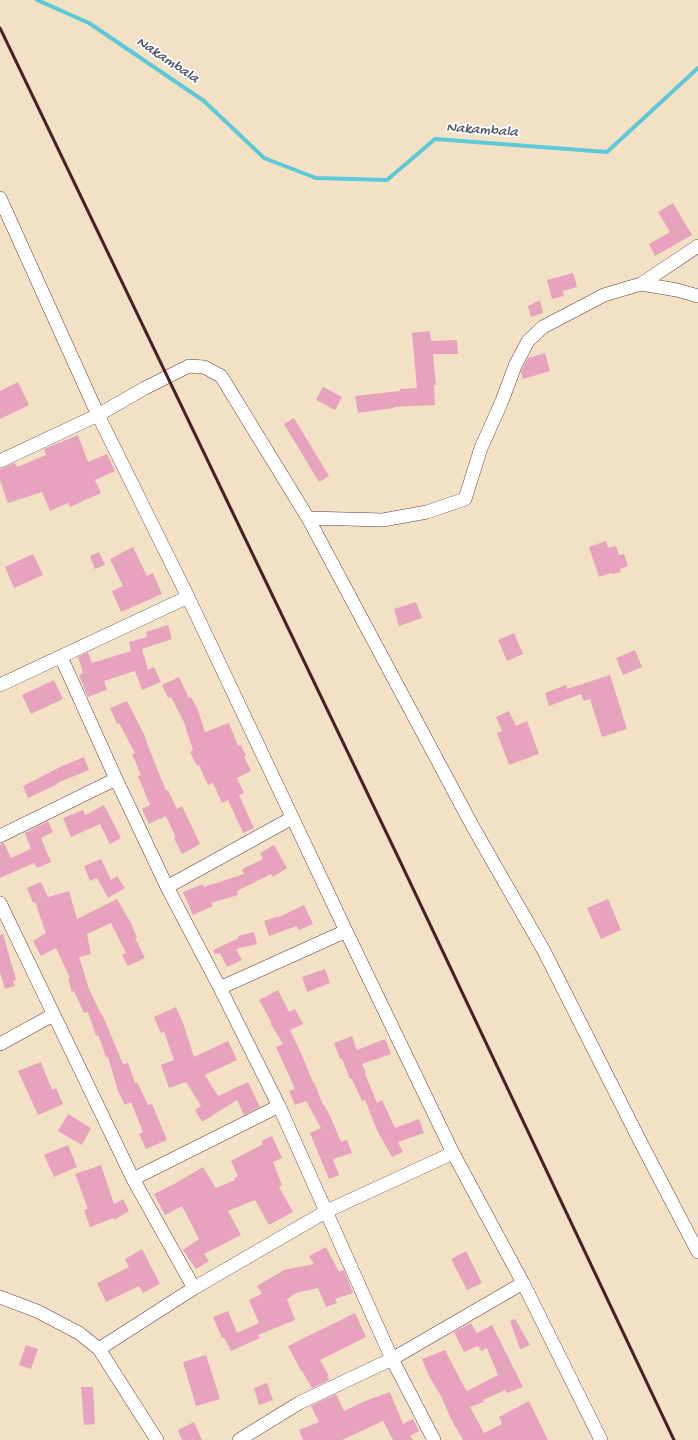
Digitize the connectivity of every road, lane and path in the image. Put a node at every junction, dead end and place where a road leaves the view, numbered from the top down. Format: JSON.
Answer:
{"nodes":[{"id":1,"x":0,"y":198,"type":"edge"},
{"id":2,"x":698,"y":246,"type":"edge"},
{"id":3,"x":641,"y":284,"type":"junction"},
{"id":4,"x":698,"y":296,"type":"edge"},
{"id":5,"x":98,"y":414,"type":"junction"},
{"id":6,"x":0,"y":461,"type":"edge"},
{"id":7,"x":308,"y":518,"type":"junction"},
{"id":8,"x":188,"y":597,"type":"junction"},
{"id":9,"x":61,"y":657,"type":"junction"},
{"id":10,"x":0,"y":685,"type":"edge"},
{"id":11,"x":116,"y":779,"type":"junction"},
{"id":12,"x":292,"y":818,"type":"junction"},
{"id":13,"x":0,"y":836,"type":"edge"},
{"id":14,"x":166,"y":887,"type":"junction"},
{"id":15,"x":0,"y":903,"type":"edge"},
{"id":16,"x":346,"y":931,"type":"junction"},
{"id":17,"x":220,"y":988,"type":"junction"},
{"id":18,"x":53,"y":1015,"type":"junction"},
{"id":19,"x":0,"y":1044,"type":"edge"},
{"id":20,"x":280,"y":1106,"type":"junction"},
{"id":21,"x":453,"y":1153,"type":"junction"},
{"id":22,"x":133,"y":1179,"type":"junction"},
{"id":23,"x":327,"y":1211,"type":"junction"},
{"id":24,"x":698,"y":1252,"type":"edge"},
{"id":25,"x":523,"y":1283,"type":"junction"},
{"id":26,"x":194,"y":1288,"type":"junction"},
{"id":27,"x":0,"y":1297,"type":"edge"},
{"id":28,"x":99,"y":1349,"type":"junction"},
{"id":29,"x":392,"y":1359,"type":"junction"},
{"id":30,"x":157,"y":1440,"type":"edge"},
{"id":31,"x":239,"y":1440,"type":"edge"},
{"id":32,"x":434,"y":1440,"type":"edge"},
{"id":33,"x":601,"y":1440,"type":"edge"}],
"edges":[{"from":1,"to":5,"type":"street"},
{"from":2,"to":3,"type":"street"},
{"from":3,"to":4,"type":"street"},
{"from":3,"to":7,"type":"street"},
{"from":5,"to":6,"type":"street"},
{"from":5,"to":7,"type":"street"},
{"from":5,"to":8,"type":"street"},
{"from":7,"to":24,"type":"street"},
{"from":8,"to":9,"type":"street"},
{"from":8,"to":12,"type":"street"},
{"from":9,"to":10,"type":"street"},
{"from":9,"to":11,"type":"street"},
{"from":11,"to":13,"type":"street"},
{"from":11,"to":14,"type":"street"},
{"from":12,"to":14,"type":"street"},
{"from":12,"to":16,"type":"street"},
{"from":14,"to":17,"type":"street"},
{"from":15,"to":18,"type":"street"},
{"from":16,"to":17,"type":"street"},
{"from":16,"to":21,"type":"street"},
{"from":17,"to":20,"type":"street"},
{"from":18,"to":19,"type":"street"},
{"from":18,"to":22,"type":"street"},
{"from":20,"to":22,"type":"street"},
{"from":20,"to":23,"type":"street"},
{"from":21,"to":23,"type":"street"},
{"from":21,"to":25,"type":"street"},
{"from":22,"to":26,"type":"street"},
{"from":23,"to":26,"type":"street"},
{"from":23,"to":29,"type":"street"},
{"from":25,"to":29,"type":"street"},
{"from":25,"to":33,"type":"street"},
{"from":26,"to":28,"type":"street"},
{"from":27,"to":28,"type":"street"},
{"from":28,"to":30,"type":"street"},
{"from":29,"to":31,"type":"street"},
{"from":29,"to":32,"type":"street"}]}
